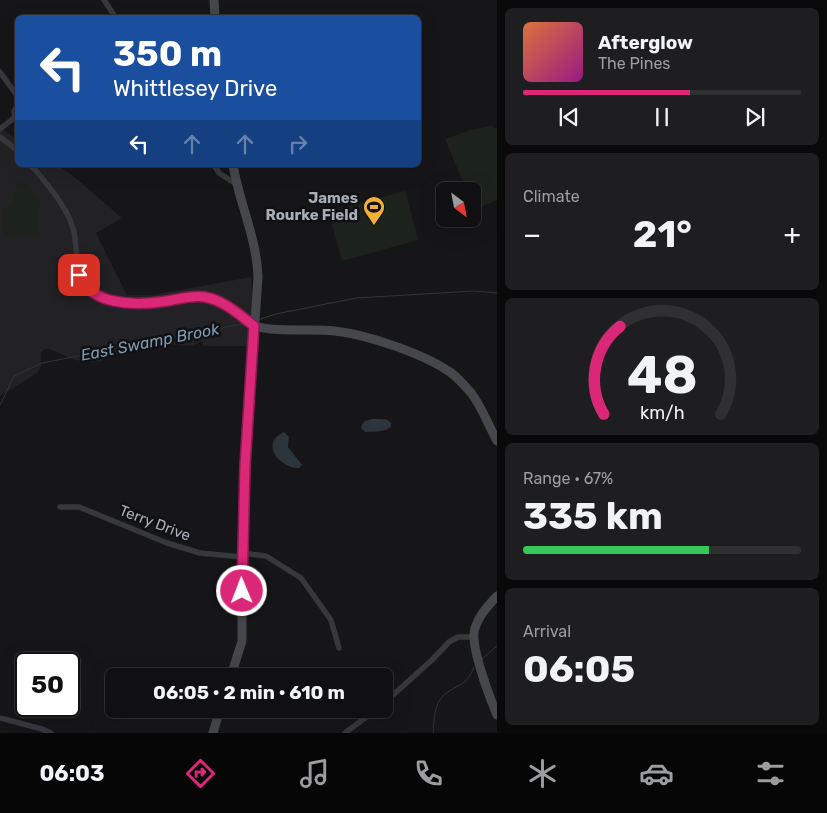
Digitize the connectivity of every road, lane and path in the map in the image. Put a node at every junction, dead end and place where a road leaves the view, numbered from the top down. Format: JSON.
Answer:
{"nodes":[{"id":1,"x":104,"y":0,"type":"edge"},
{"id":2,"x":214,"y":0,"type":"edge"},
{"id":3,"x":114,"y":15,"type":"edge"},
{"id":4,"x":215,"y":15,"type":"edge"},
{"id":5,"x":0,"y":72,"type":"edge"},
{"id":6,"x":15,"y":93,"type":"edge"},
{"id":7,"x":15,"y":118,"type":"edge"},
{"id":8,"x":0,"y":128,"type":"edge"},
{"id":9,"x":0,"y":137,"type":"edge"},
{"id":10,"x":15,"y":149,"type":"edge"},
{"id":11,"x":32,"y":167,"type":"edge"},
{"id":12,"x":215,"y":167,"type":"edge"},
{"id":13,"x":233,"y":167,"type":"edge"},
{"id":14,"x":236,"y":184,"type":"junction"},
{"id":15,"x":254,"y":325,"type":"junction"},
{"id":16,"x":497,"y":441,"type":"edge"},
{"id":17,"x":60,"y":507,"type":"dead end"},
{"id":18,"x":242,"y":555,"type":"junction"},
{"id":19,"x":497,"y":596,"type":"edge"},
{"id":20,"x":473,"y":637,"type":"junction"},
{"id":21,"x":339,"y":648,"type":"dead end"},
{"id":22,"x":234,"y":668,"type":"edge"},
{"id":23,"x":393,"y":695,"type":"edge"},
{"id":24,"x":497,"y":715,"type":"edge"},
{"id":25,"x":0,"y":718,"type":"edge"},
{"id":26,"x":217,"y":718,"type":"edge"},
{"id":27,"x":365,"y":718,"type":"edge"},
{"id":28,"x":52,"y":733,"type":"edge"},
{"id":29,"x":212,"y":733,"type":"edge"},
{"id":30,"x":346,"y":733,"type":"edge"}],
"edges":[{"from":1,"to":3,"type":"street"},
{"from":2,"to":4,"type":"main road"},
{"from":5,"to":6,"type":"street"},
{"from":7,"to":8,"type":"street"},
{"from":9,"to":10,"type":"street"},
{"from":11,"to":15,"type":"street"},
{"from":12,"to":14,"type":"street"},
{"from":13,"to":14,"type":"main road"},
{"from":14,"to":15,"type":"main road"},
{"from":15,"to":16,"type":"main road"},
{"from":15,"to":18,"type":"main road"},
{"from":17,"to":18,"type":"street","name":"Terry Drive"},
{"from":18,"to":21,"type":"street","name":"Terry Drive"},
{"from":18,"to":22,"type":"main road"},
{"from":19,"to":20,"type":"main road"},
{"from":20,"to":23,"type":"street"},
{"from":20,"to":24,"type":"main road"},
{"from":25,"to":28,"type":"street"},
{"from":26,"to":29,"type":"main road"},
{"from":27,"to":30,"type":"street"}]}
